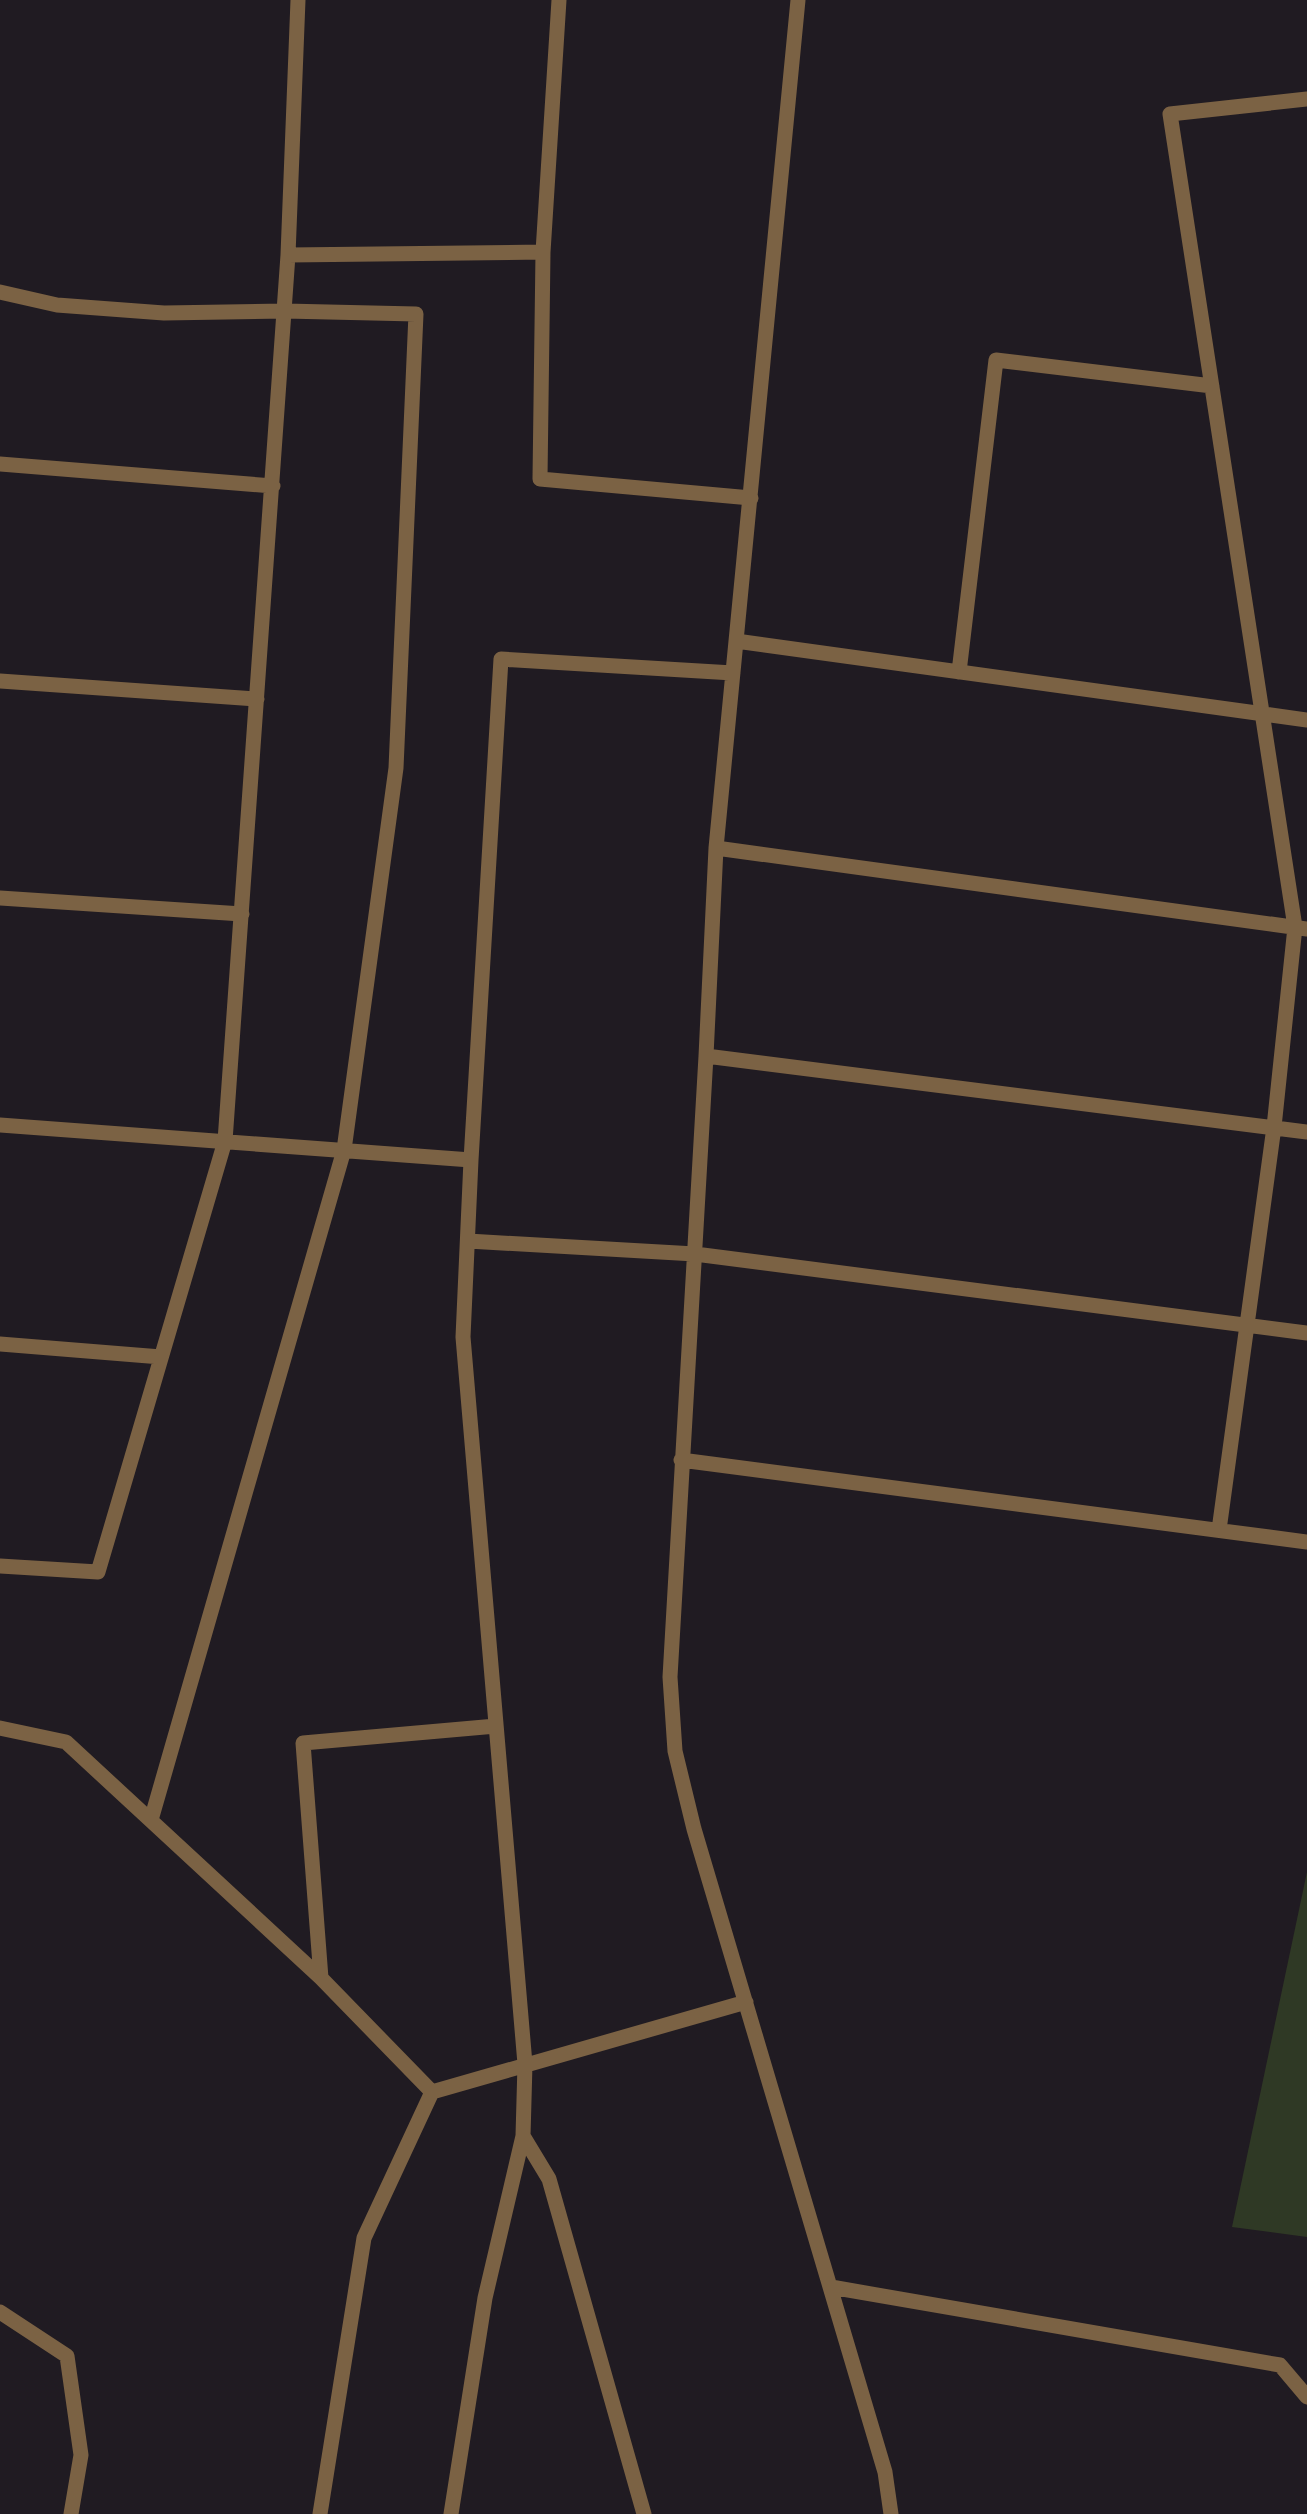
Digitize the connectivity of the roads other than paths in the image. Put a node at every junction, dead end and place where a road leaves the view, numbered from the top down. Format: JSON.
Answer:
{"nodes":[{"id":1,"x":298,"y":0,"type":"edge"},
{"id":2,"x":559,"y":0,"type":"edge"},
{"id":3,"x":798,"y":0,"type":"edge"},
{"id":4,"x":1307,"y":99,"type":"edge"},
{"id":5,"x":543,"y":252,"type":"junction"},
{"id":6,"x":288,"y":255,"type":"junction"},
{"id":7,"x":0,"y":292,"type":"edge"},
{"id":8,"x":285,"y":311,"type":"junction"},
{"id":9,"x":1212,"y":386,"type":"junction"},
{"id":10,"x":0,"y":464,"type":"edge"},
{"id":11,"x":273,"y":486,"type":"junction"},
{"id":12,"x":751,"y":498,"type":"junction"},
{"id":13,"x":736,"y":641,"type":"junction"},
{"id":14,"x":959,"y":672,"type":"junction"},
{"id":15,"x":733,"y":673,"type":"junction"},
{"id":16,"x":0,"y":681,"type":"edge"},
{"id":17,"x":257,"y":699,"type":"junction"},
{"id":18,"x":1263,"y":714,"type":"junction"},
{"id":19,"x":1307,"y":720,"type":"edge"},
{"id":20,"x":716,"y":848,"type":"junction"},
{"id":21,"x":0,"y":898,"type":"edge"},
{"id":22,"x":242,"y":914,"type":"junction"},
{"id":23,"x":1301,"y":928,"type":"edge"},
{"id":24,"x":706,"y":1056,"type":"junction"},
{"id":25,"x":0,"y":1125,"type":"edge"},
{"id":26,"x":1274,"y":1127,"type":"junction"},
{"id":27,"x":1307,"y":1132,"type":"edge"},
{"id":28,"x":225,"y":1141,"type":"junction"},
{"id":29,"x":344,"y":1150,"type":"junction"},
{"id":30,"x":471,"y":1160,"type":"junction"},
{"id":31,"x":468,"y":1241,"type":"junction"},
{"id":32,"x":695,"y":1254,"type":"junction"},
{"id":33,"x":1248,"y":1325,"type":"junction"},
{"id":34,"x":1307,"y":1333,"type":"edge"},
{"id":35,"x":0,"y":1344,"type":"edge"},
{"id":36,"x":161,"y":1357,"type":"junction"},
{"id":37,"x":681,"y":1460,"type":"junction"},
{"id":38,"x":1220,"y":1530,"type":"junction"},
{"id":39,"x":1307,"y":1542,"type":"edge"},
{"id":40,"x":0,"y":1566,"type":"edge"},
{"id":41,"x":496,"y":1725,"type":"junction"},
{"id":42,"x":0,"y":1728,"type":"edge"},
{"id":43,"x":151,"y":1820,"type":"junction"},
{"id":44,"x":321,"y":1978,"type":"junction"},
{"id":45,"x":746,"y":2002,"type":"junction"},
{"id":46,"x":525,"y":2064,"type":"junction"},
{"id":47,"x":432,"y":2092,"type":"junction"},
{"id":48,"x":523,"y":2136,"type":"junction"},
{"id":49,"x":831,"y":2287,"type":"junction"},
{"id":50,"x":0,"y":2312,"type":"edge"},
{"id":51,"x":1307,"y":2397,"type":"edge"},
{"id":52,"x":71,"y":2514,"type":"edge"},
{"id":53,"x":320,"y":2514,"type":"edge"},
{"id":54,"x":451,"y":2514,"type":"edge"},
{"id":55,"x":644,"y":2514,"type":"edge"},
{"id":56,"x":891,"y":2514,"type":"edge"}],
"edges":[{"from":1,"to":6,"type":"street"},
{"from":2,"to":5,"type":"street"},
{"from":3,"to":12,"type":"street"},
{"from":4,"to":9,"type":"street"},
{"from":5,"to":6,"type":"street"},
{"from":5,"to":12,"type":"street"},
{"from":6,"to":8,"type":"street"},
{"from":7,"to":8,"type":"street"},
{"from":8,"to":11,"type":"street"},
{"from":8,"to":29,"type":"street"},
{"from":9,"to":14,"type":"street"},
{"from":9,"to":18,"type":"street"},
{"from":10,"to":11,"type":"street"},
{"from":11,"to":17,"type":"street"},
{"from":12,"to":13,"type":"street"},
{"from":13,"to":14,"type":"street"},
{"from":13,"to":15,"type":"street"},
{"from":14,"to":18,"type":"street"},
{"from":15,"to":20,"type":"street"},
{"from":15,"to":30,"type":"street"},
{"from":16,"to":17,"type":"street"},
{"from":17,"to":22,"type":"street"},
{"from":18,"to":19,"type":"street"},
{"from":18,"to":23,"type":"street"},
{"from":20,"to":23,"type":"street"},
{"from":20,"to":24,"type":"street"},
{"from":21,"to":22,"type":"street"},
{"from":22,"to":28,"type":"street"},
{"from":23,"to":26,"type":"street"},
{"from":24,"to":26,"type":"street"},
{"from":24,"to":32,"type":"street"},
{"from":25,"to":28,"type":"street"},
{"from":26,"to":27,"type":"street"},
{"from":26,"to":33,"type":"street"},
{"from":28,"to":29,"type":"street"},
{"from":28,"to":36,"type":"street"},
{"from":29,"to":30,"type":"street"},
{"from":29,"to":43,"type":"street"},
{"from":30,"to":31,"type":"street"},
{"from":31,"to":32,"type":"street"},
{"from":31,"to":41,"type":"street"},
{"from":32,"to":33,"type":"street"},
{"from":32,"to":37,"type":"street"},
{"from":33,"to":34,"type":"street"},
{"from":33,"to":38,"type":"street"},
{"from":35,"to":36,"type":"street"},
{"from":36,"to":40,"type":"street"},
{"from":37,"to":38,"type":"street"},
{"from":37,"to":45,"type":"street"},
{"from":38,"to":39,"type":"street"},
{"from":41,"to":44,"type":"street"},
{"from":41,"to":46,"type":"street"},
{"from":42,"to":43,"type":"street"},
{"from":43,"to":44,"type":"street"},
{"from":44,"to":47,"type":"street"},
{"from":45,"to":46,"type":"street"},
{"from":45,"to":49,"type":"street"},
{"from":46,"to":47,"type":"street"},
{"from":46,"to":48,"type":"street"},
{"from":47,"to":53,"type":"street"},
{"from":48,"to":54,"type":"street"},
{"from":48,"to":55,"type":"street"},
{"from":49,"to":51,"type":"street"},
{"from":49,"to":56,"type":"street"},
{"from":50,"to":52,"type":"street"}]}
